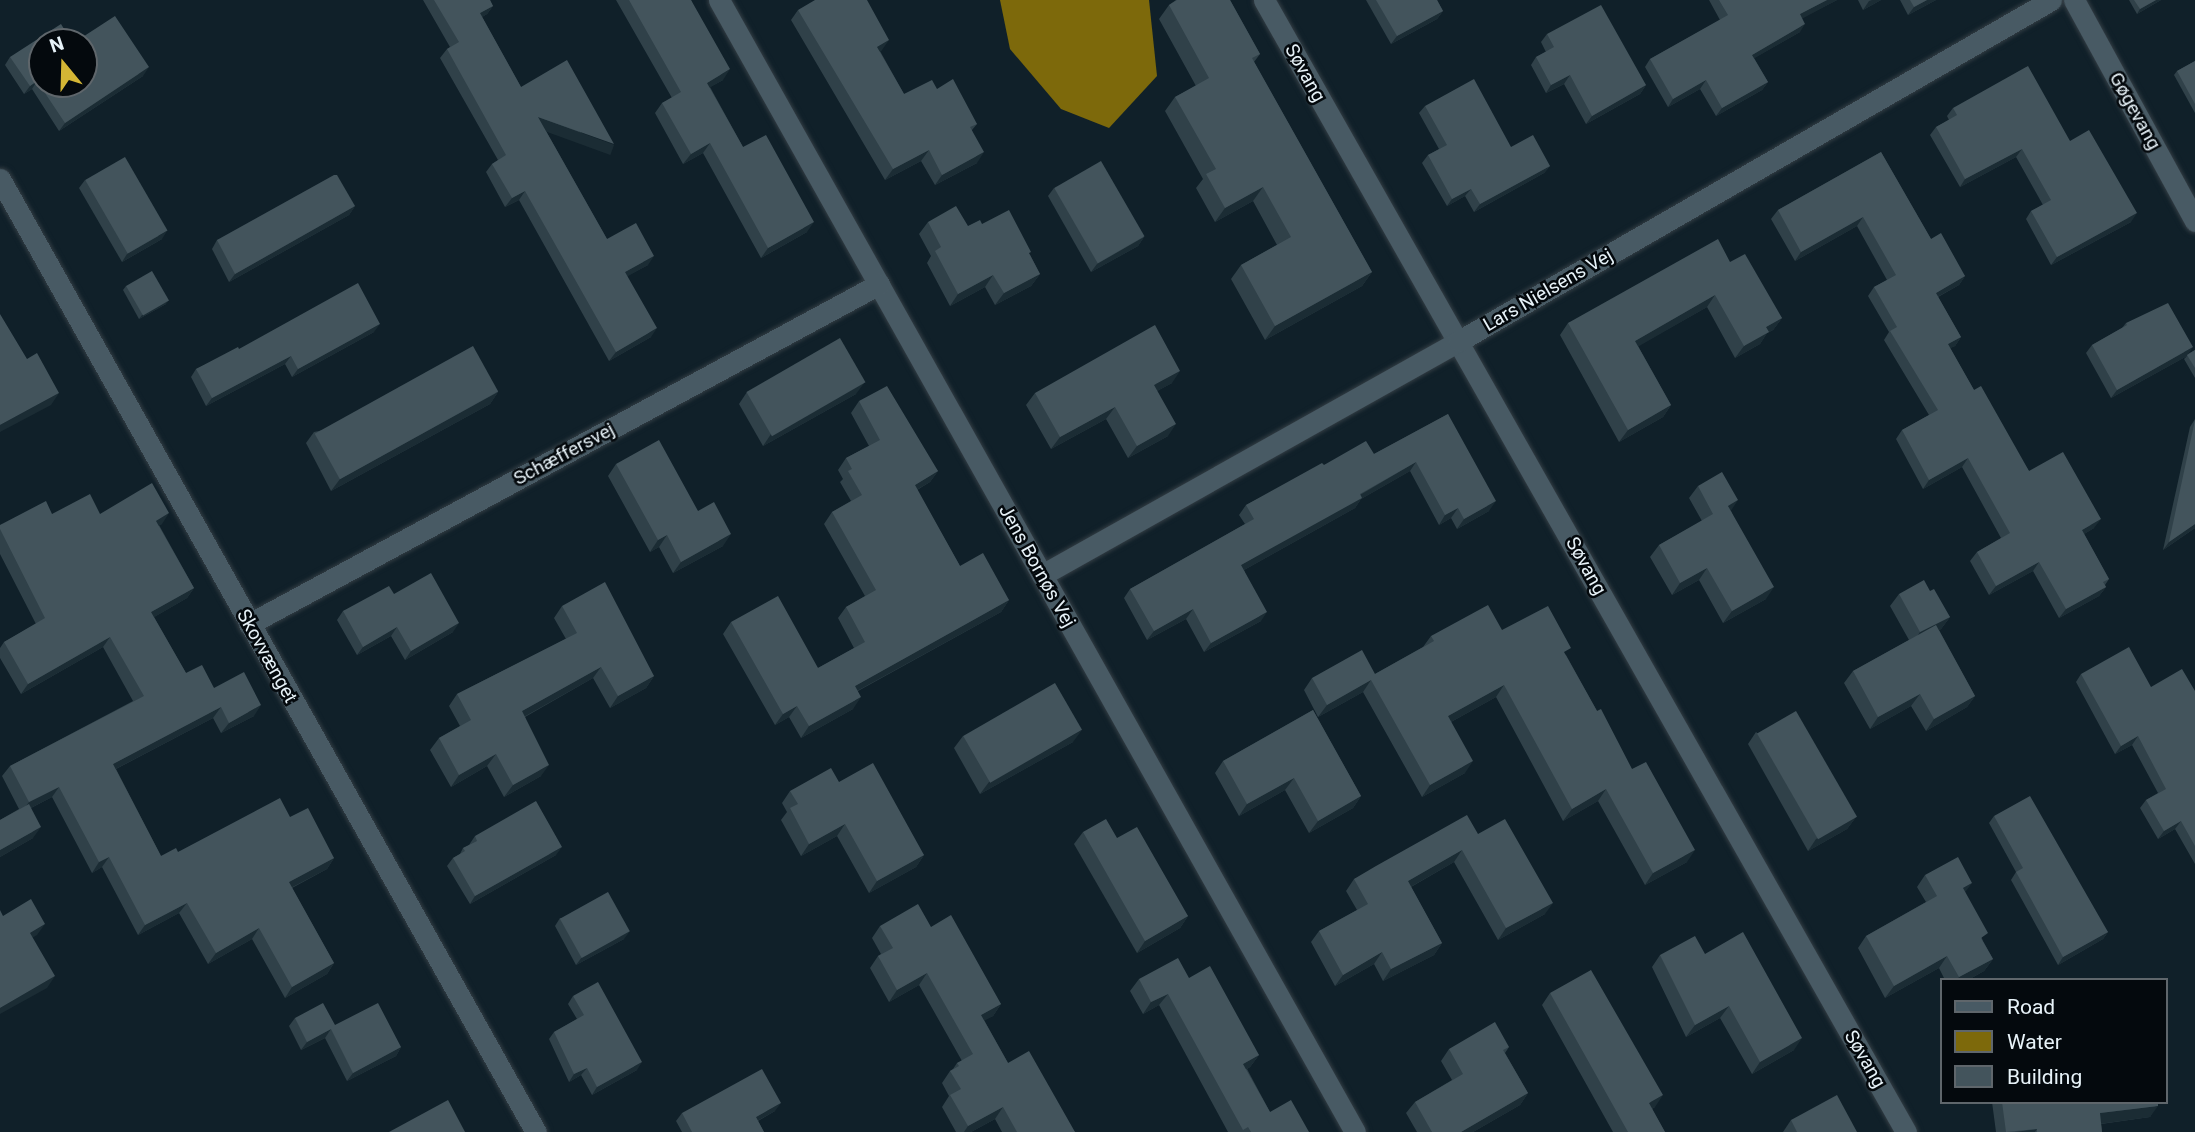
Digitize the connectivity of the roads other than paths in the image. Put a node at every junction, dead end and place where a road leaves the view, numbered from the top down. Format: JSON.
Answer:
{"nodes":[{"id":1,"x":719,"y":0,"type":"edge"},
{"id":2,"x":1264,"y":0,"type":"edge"},
{"id":3,"x":2051,"y":0,"type":"edge"},
{"id":4,"x":2074,"y":0,"type":"edge"},
{"id":5,"x":0,"y":179,"type":"edge"},
{"id":6,"x":8,"y":212,"type":"edge"},
{"id":7,"x":2193,"y":214,"type":"edge"},
{"id":8,"x":879,"y":284,"type":"junction"},
{"id":9,"x":1459,"y":341,"type":"junction"},
{"id":10,"x":1042,"y":575,"type":"junction"},
{"id":11,"x":249,"y":624,"type":"junction"},
{"id":12,"x":536,"y":1132,"type":"edge"},
{"id":13,"x":1355,"y":1132,"type":"edge"},
{"id":14,"x":1906,"y":1132,"type":"edge"}],
"edges":[{"from":1,"to":8,"type":"street","name":"Jens Bornøs Vej"},
{"from":2,"to":9,"type":"street","name":"Søvang"},
{"from":3,"to":9,"type":"street","name":"Lars Nielsens Vej"},
{"from":4,"to":7,"type":"street","name":"Gøgevang"},
{"from":5,"to":6,"type":"street","name":"Skovvænget"},
{"from":6,"to":11,"type":"street","name":"Skovvænget"},
{"from":8,"to":10,"type":"street","name":"Jens Bornøs Vej"},
{"from":8,"to":11,"type":"street","name":"Schæffersvej"},
{"from":9,"to":10,"type":"street","name":"Lars Nielsens Vej"},
{"from":9,"to":14,"type":"street","name":"Søvang"},
{"from":10,"to":13,"type":"street","name":"Jens Bornøs Vej"},
{"from":11,"to":12,"type":"street","name":"Skovvænget"}]}
